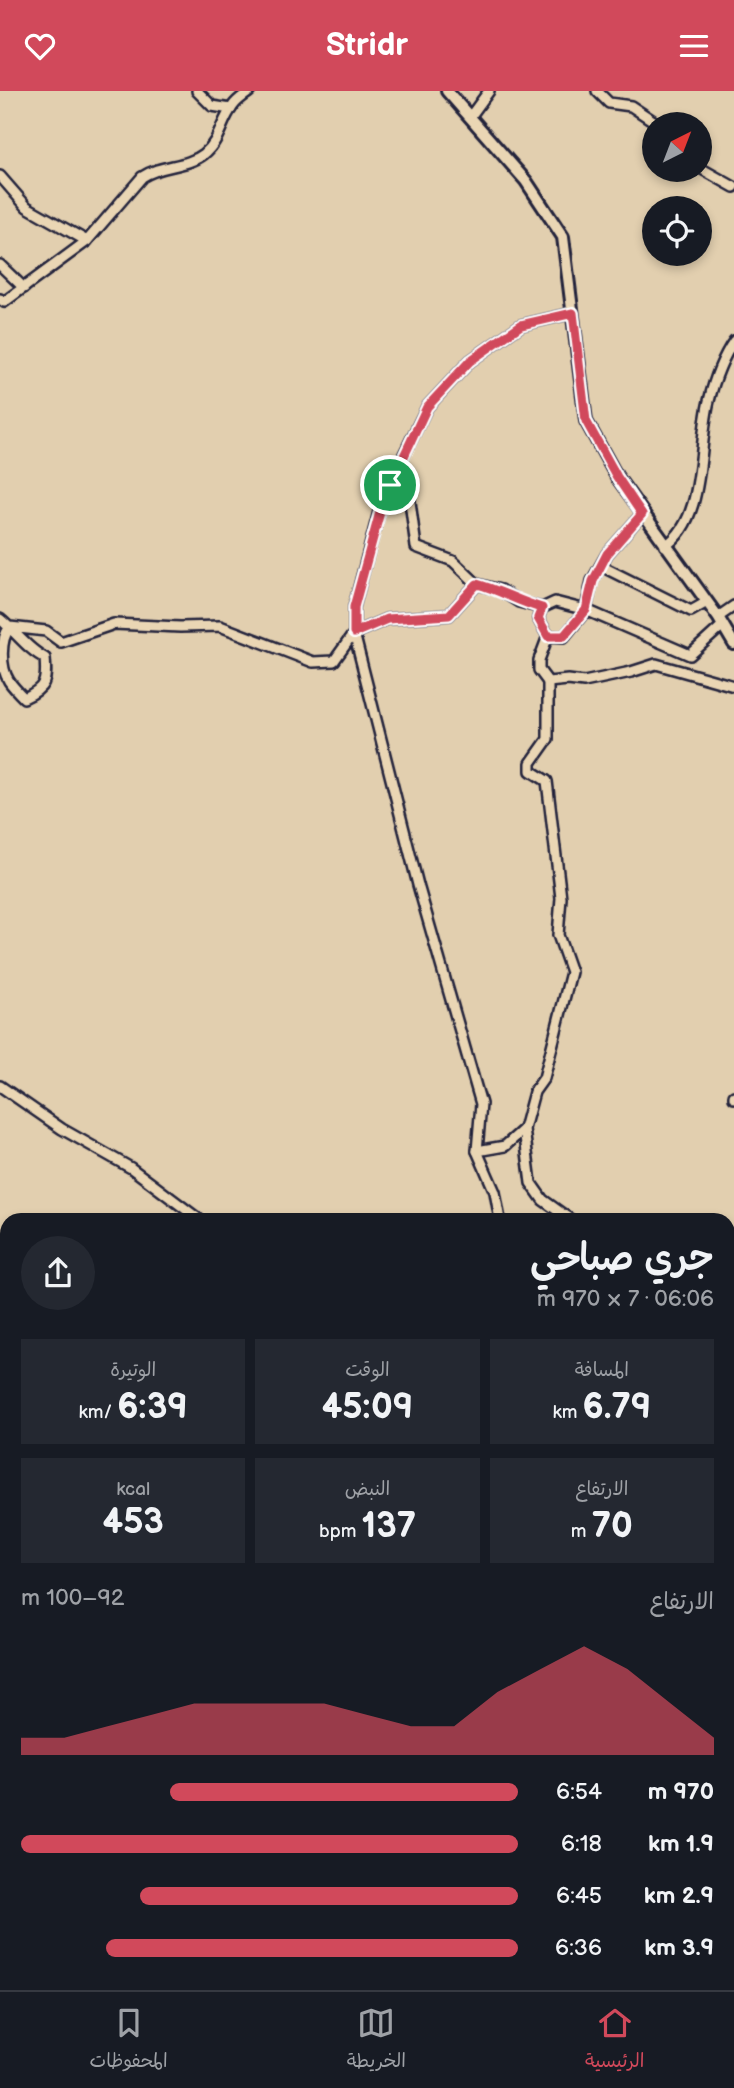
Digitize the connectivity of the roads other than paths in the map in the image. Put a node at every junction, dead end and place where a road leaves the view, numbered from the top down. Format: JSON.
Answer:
{"nodes":[{"id":1,"x":197,"y":91,"type":"edge"},
{"id":2,"x":250,"y":91,"type":"edge"},
{"id":3,"x":447,"y":91,"type":"edge"},
{"id":4,"x":489,"y":91,"type":"edge"},
{"id":5,"x":597,"y":91,"type":"edge"},
{"id":6,"x":231,"y":109,"type":"junction"},
{"id":7,"x":642,"y":113,"type":"edge"},
{"id":8,"x":470,"y":117,"type":"junction"},
{"id":9,"x":712,"y":175,"type":"edge"},
{"id":10,"x":0,"y":176,"type":"edge"},
{"id":11,"x":734,"y":187,"type":"edge"},
{"id":12,"x":87,"y":241,"type":"junction"},
{"id":13,"x":0,"y":265,"type":"edge"},
{"id":14,"x":24,"y":288,"type":"junction"},
{"id":15,"x":0,"y":299,"type":"edge"},
{"id":16,"x":573,"y":313,"type":"junction"},
{"id":17,"x":734,"y":341,"type":"edge"},
{"id":18,"x":390,"y":485,"type":"junction"},
{"id":19,"x":642,"y":514,"type":"junction"},
{"id":20,"x":665,"y":546,"type":"junction"},
{"id":21,"x":601,"y":566,"type":"junction"},
{"id":22,"x":477,"y":584,"type":"junction"},
{"id":23,"x":707,"y":602,"type":"junction"},
{"id":24,"x":734,"y":606,"type":"edge"},
{"id":25,"x":542,"y":608,"type":"junction"},
{"id":26,"x":586,"y":610,"type":"junction"},
{"id":27,"x":0,"y":619,"type":"edge"},
{"id":28,"x":720,"y":621,"type":"junction"},
{"id":29,"x":10,"y":627,"type":"junction"},
{"id":30,"x":354,"y":633,"type":"junction"},
{"id":31,"x":548,"y":636,"type":"junction"},
{"id":32,"x":734,"y":644,"type":"edge"},
{"id":33,"x":548,"y":682,"type":"junction"},
{"id":34,"x":734,"y":686,"type":"edge"},
{"id":35,"x":0,"y":1086,"type":"edge"},
{"id":36,"x":524,"y":1129,"type":"junction"},
{"id":37,"x":477,"y":1151,"type":"junction"},
{"id":38,"x":191,"y":1213,"type":"edge"},
{"id":39,"x":499,"y":1213,"type":"edge"},
{"id":40,"x":561,"y":1213,"type":"edge"}],
"edges":[{"from":1,"to":6,"type":"street"},
{"from":2,"to":6,"type":"street"},
{"from":3,"to":8,"type":"main road"},
{"from":4,"to":8,"type":"street"},
{"from":5,"to":7,"type":"street"},
{"from":6,"to":12,"type":"street"},
{"from":8,"to":16,"type":"main road"},
{"from":9,"to":11,"type":"street"},
{"from":10,"to":12,"type":"street"},
{"from":12,"to":14,"type":"street"},
{"from":13,"to":14,"type":"street"},
{"from":14,"to":15,"type":"street"},
{"from":16,"to":18,"type":"street"},
{"from":16,"to":19,"type":"main road"},
{"from":17,"to":20,"type":"street"},
{"from":18,"to":22,"type":"street"},
{"from":18,"to":30,"type":"street"},
{"from":19,"to":20,"type":"main road"},
{"from":19,"to":21,"type":"street"},
{"from":20,"to":23,"type":"main road"},
{"from":21,"to":23,"type":"street"},
{"from":21,"to":26,"type":"street"},
{"from":22,"to":25,"type":"street"},
{"from":22,"to":30,"type":"street"},
{"from":23,"to":28,"type":"main road"},
{"from":24,"to":28,"type":"street"},
{"from":25,"to":26,"type":"street"},
{"from":25,"to":31,"type":"street"},
{"from":26,"to":28,"type":"street"},
{"from":26,"to":31,"type":"street"},
{"from":27,"to":29,"type":"street"},
{"from":28,"to":32,"type":"main road"},
{"from":29,"to":29,"type":"street"},
{"from":29,"to":30,"type":"street"},
{"from":30,"to":37,"type":"street"},
{"from":31,"to":33,"type":"street"},
{"from":33,"to":34,"type":"street"},
{"from":33,"to":36,"type":"street"},
{"from":35,"to":38,"type":"street"},
{"from":36,"to":37,"type":"street"},
{"from":36,"to":40,"type":"street"},
{"from":37,"to":39,"type":"street"}]}
